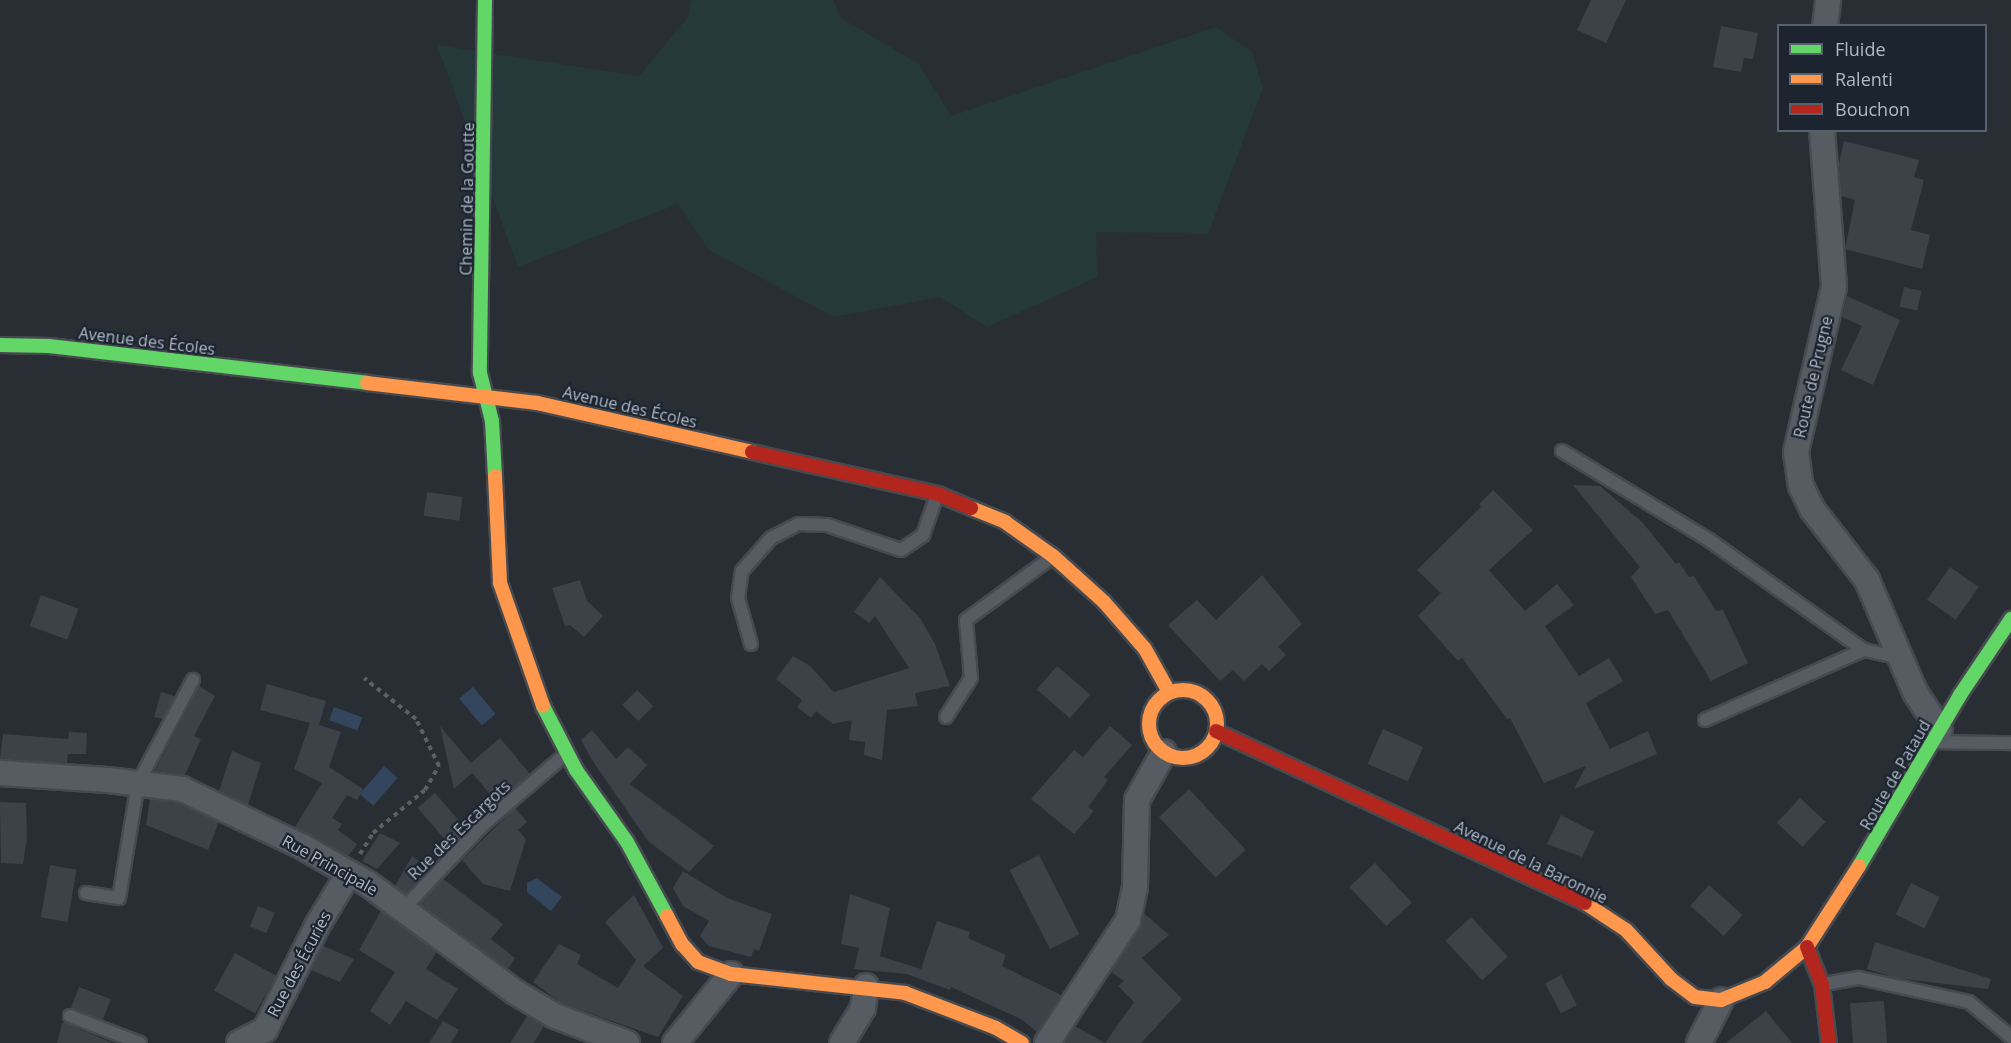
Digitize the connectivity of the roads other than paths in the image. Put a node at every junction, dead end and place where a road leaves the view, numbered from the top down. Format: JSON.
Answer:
{"nodes":[{"id":1,"x":485,"y":0,"type":"edge"},
{"id":2,"x":1828,"y":0,"type":"edge"},
{"id":3,"x":1826,"y":24,"type":"edge"},
{"id":4,"x":1822,"y":132,"type":"edge"},
{"id":5,"x":0,"y":345,"type":"edge"},
{"id":6,"x":484,"y":398,"type":"junction"},
{"id":7,"x":1562,"y":451,"type":"dead end"},
{"id":8,"x":938,"y":494,"type":"junction"},
{"id":9,"x":1053,"y":556,"type":"junction"},
{"id":10,"x":2011,"y":619,"type":"edge"},
{"id":11,"x":751,"y":644,"type":"dead end"},
{"id":12,"x":1864,"y":650,"type":"junction"},
{"id":13,"x":1902,"y":658,"type":"junction"},
{"id":14,"x":193,"y":680,"type":"dead end"},
{"id":15,"x":1169,"y":692,"type":"junction"},
{"id":16,"x":946,"y":717,"type":"dead end"},
{"id":17,"x":1705,"y":720,"type":"dead end"},
{"id":18,"x":1216,"y":732,"type":"junction"},
{"id":19,"x":1937,"y":736,"type":"junction"},
{"id":20,"x":2011,"y":743,"type":"edge"},
{"id":21,"x":1164,"y":752,"type":"junction"},
{"id":22,"x":567,"y":753,"type":"junction"},
{"id":23,"x":0,"y":773,"type":"edge"},
{"id":24,"x":138,"y":783,"type":"junction"},
{"id":25,"x":349,"y":873,"type":"junction"},
{"id":26,"x":86,"y":893,"type":"dead end"},
{"id":27,"x":403,"y":909,"type":"junction"},
{"id":28,"x":1807,"y":947,"type":"junction"},
{"id":29,"x":731,"y":974,"type":"junction"},
{"id":30,"x":1822,"y":985,"type":"junction"},
{"id":31,"x":866,"y":986,"type":"junction"},
{"id":32,"x":1721,"y":1000,"type":"junction"},
{"id":33,"x":70,"y":1016,"type":"dead end"},
{"id":34,"x":2011,"y":1036,"type":"edge"},
{"id":35,"x":612,"y":1041,"type":"edge"},
{"id":36,"x":140,"y":1043,"type":"edge"},
{"id":37,"x":239,"y":1043,"type":"edge"},
{"id":38,"x":675,"y":1043,"type":"edge"},
{"id":39,"x":842,"y":1043,"type":"edge"},
{"id":40,"x":1022,"y":1043,"type":"edge"},
{"id":41,"x":1047,"y":1043,"type":"edge"},
{"id":42,"x":1699,"y":1043,"type":"edge"},
{"id":43,"x":1829,"y":1043,"type":"edge"}],
"edges":[{"from":1,"to":6,"type":"street","name":"Chemin de la Goutte"},
{"from":2,"to":3,"type":"street"},
{"from":4,"to":13,"type":"street","name":"Route de Prugne"},
{"from":5,"to":6,"type":"street","name":"Avenue des Écoles"},
{"from":6,"to":8,"type":"street","name":"Avenue des Écoles"},
{"from":6,"to":22,"type":"street","name":"Chemin de la Goutte"},
{"from":7,"to":12,"type":"lane"},
{"from":8,"to":9,"type":"street","name":"Avenue des Écoles"},
{"from":8,"to":11,"type":"lane"},
{"from":9,"to":15,"type":"street","name":"Avenue des Écoles"},
{"from":9,"to":16,"type":"lane"},
{"from":10,"to":19,"type":"street","name":"Route de Pataud"},
{"from":12,"to":13,"type":"lane"},
{"from":12,"to":17,"type":"lane"},
{"from":13,"to":19,"type":"street","name":"Route de Prugne"},
{"from":14,"to":24,"type":"lane"},
{"from":15,"to":18,"type":"street"},
{"from":15,"to":21,"type":"street"},
{"from":18,"to":21,"type":"street"},
{"from":18,"to":32,"type":"street","name":"Avenue de la Baronnie"},
{"from":19,"to":20,"type":"lane"},
{"from":19,"to":28,"type":"street","name":"Route de Pataud"},
{"from":21,"to":41,"type":"street"},
{"from":22,"to":27,"type":"lane","name":"Rue des Escargots"},
{"from":22,"to":29,"type":"street","name":"Chemin de la Goutte"},
{"from":23,"to":24,"type":"street","name":"Rue Principale"},
{"from":24,"to":25,"type":"street","name":"Rue Principale"},
{"from":24,"to":26,"type":"lane"},
{"from":25,"to":27,"type":"street","name":"Rue Principale"},
{"from":25,"to":37,"type":"street","name":"Rue des Écuries"},
{"from":27,"to":35,"type":"street","name":"Rue Principale"},
{"from":28,"to":30,"type":"street"},
{"from":28,"to":32,"type":"street"},
{"from":29,"to":31,"type":"street","name":"Chemin de la Goutte"},
{"from":29,"to":38,"type":"street"},
{"from":30,"to":34,"type":"lane"},
{"from":30,"to":43,"type":"street"},
{"from":31,"to":39,"type":"street"},
{"from":31,"to":40,"type":"street","name":"Chemin de la Goutte"},
{"from":32,"to":42,"type":"street"},
{"from":33,"to":36,"type":"lane"}]}
